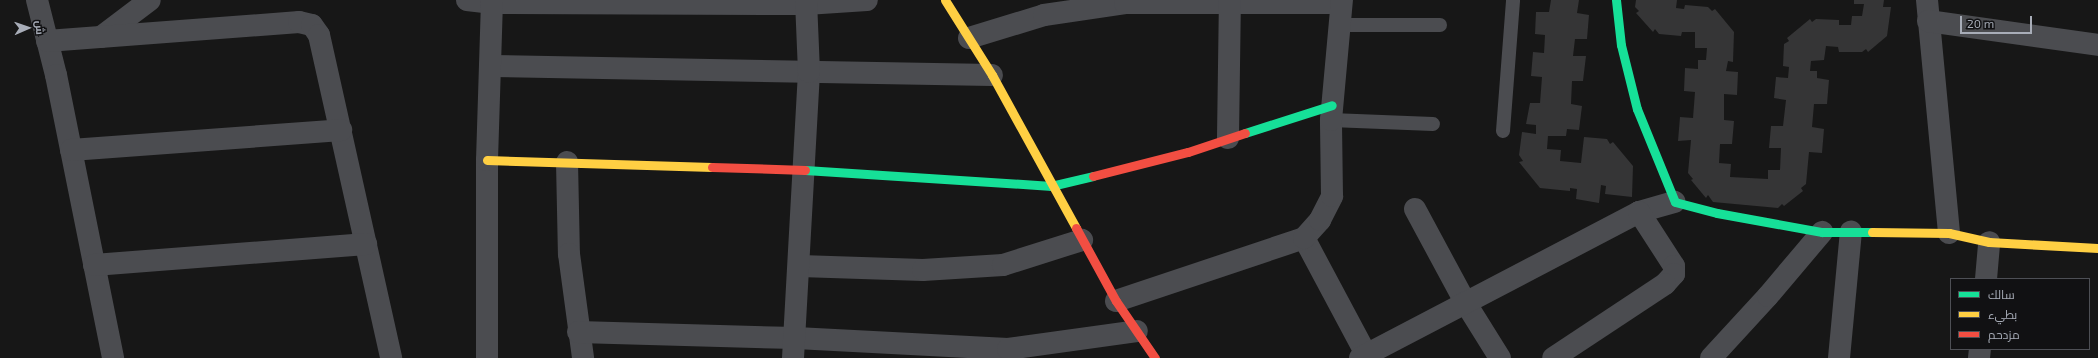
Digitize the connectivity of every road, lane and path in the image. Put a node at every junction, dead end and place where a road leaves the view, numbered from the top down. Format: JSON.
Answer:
{"nodes":[{"id":1,"x":37,"y":0,"type":"edge"},
{"id":2,"x":150,"y":0,"type":"edge"},
{"id":3,"x":467,"y":0,"type":"edge"},
{"id":4,"x":867,"y":0,"type":"edge"},
{"id":5,"x":945,"y":0,"type":"edge"},
{"id":6,"x":1513,"y":0,"type":"edge"},
{"id":7,"x":1616,"y":0,"type":"edge"},
{"id":8,"x":491,"y":1,"type":"edge"},
{"id":9,"x":1230,"y":1,"type":"edge"},
{"id":10,"x":806,"y":2,"type":"edge"},
{"id":11,"x":1341,"y":2,"type":"edge"},
{"id":12,"x":1928,"y":10,"type":"edge"},
{"id":13,"x":1340,"y":25,"type":"junction"},
{"id":14,"x":1440,"y":25,"type":"dead end"},
{"id":15,"x":101,"y":37,"type":"junction"},
{"id":16,"x":969,"y":38,"type":"junction"},
{"id":17,"x":47,"y":41,"type":"junction"},
{"id":18,"x":2098,"y":45,"type":"edge"},
{"id":19,"x":490,"y":66,"type":"junction"},
{"id":20,"x":810,"y":72,"type":"junction"},
{"id":21,"x":992,"y":75,"type":"junction"},
{"id":22,"x":1332,"y":113,"type":"junction"},
{"id":23,"x":1433,"y":124,"type":"dead end"},
{"id":24,"x":341,"y":130,"type":"junction"},
{"id":25,"x":1503,"y":131,"type":"dead end"},
{"id":26,"x":1228,"y":138,"type":"junction"},
{"id":27,"x":71,"y":150,"type":"junction"},
{"id":28,"x":487,"y":160,"type":"junction"},
{"id":29,"x":567,"y":162,"type":"junction"},
{"id":30,"x":805,"y":170,"type":"junction"},
{"id":31,"x":1051,"y":186,"type":"junction"},
{"id":32,"x":1675,"y":202,"type":"junction"},
{"id":33,"x":1415,"y":209,"type":"dead end"},
{"id":34,"x":1640,"y":212,"type":"junction"},
{"id":35,"x":1822,"y":232,"type":"junction"},
{"id":36,"x":1851,"y":232,"type":"junction"},
{"id":37,"x":1949,"y":232,"type":"junction"},
{"id":38,"x":1304,"y":238,"type":"junction"},
{"id":39,"x":1082,"y":240,"type":"junction"},
{"id":40,"x":1989,"y":242,"type":"junction"},
{"id":41,"x":366,"y":244,"type":"junction"},
{"id":42,"x":2098,"y":248,"type":"edge"},
{"id":43,"x":94,"y":265,"type":"junction"},
{"id":44,"x":800,"y":266,"type":"junction"},
{"id":45,"x":1986,"y":278,"type":"edge"},
{"id":46,"x":1116,"y":301,"type":"junction"},
{"id":47,"x":1465,"y":302,"type":"junction"},
{"id":48,"x":1137,"y":331,"type":"junction"},
{"id":49,"x":578,"y":332,"type":"junction"},
{"id":50,"x":795,"y":348,"type":"edge"},
{"id":51,"x":1363,"y":356,"type":"edge"},
{"id":52,"x":113,"y":358,"type":"edge"},
{"id":53,"x":390,"y":358,"type":"edge"},
{"id":54,"x":487,"y":358,"type":"edge"},
{"id":55,"x":583,"y":358,"type":"edge"},
{"id":56,"x":1155,"y":358,"type":"edge"},
{"id":57,"x":1500,"y":358,"type":"edge"},
{"id":58,"x":1553,"y":358,"type":"edge"},
{"id":59,"x":1711,"y":358,"type":"edge"},
{"id":60,"x":1839,"y":358,"type":"edge"}],
"edges":[{"from":1,"to":17,"type":"street"},
{"from":2,"to":15,"type":"street"},
{"from":3,"to":8,"type":"street"},
{"from":4,"to":10,"type":"street"},
{"from":5,"to":16,"type":"street"},
{"from":6,"to":25,"type":"lane"},
{"from":7,"to":32,"type":"street"},
{"from":8,"to":10,"type":"street"},
{"from":8,"to":19,"type":"street"},
{"from":9,"to":11,"type":"street"},
{"from":9,"to":16,"type":"street"},
{"from":9,"to":26,"type":"street"},
{"from":10,"to":20,"type":"street"},
{"from":11,"to":13,"type":"street"},
{"from":12,"to":18,"type":"street"},
{"from":12,"to":37,"type":"street"},
{"from":13,"to":14,"type":"lane"},
{"from":13,"to":22,"type":"street"},
{"from":15,"to":17,"type":"street"},
{"from":15,"to":24,"type":"street"},
{"from":16,"to":21,"type":"street"},
{"from":17,"to":27,"type":"street"},
{"from":19,"to":20,"type":"street"},
{"from":19,"to":28,"type":"street"},
{"from":20,"to":21,"type":"street"},
{"from":20,"to":30,"type":"street"},
{"from":21,"to":31,"type":"street"},
{"from":22,"to":23,"type":"lane"},
{"from":22,"to":26,"type":"street"},
{"from":22,"to":38,"type":"street"},
{"from":24,"to":27,"type":"street"},
{"from":24,"to":41,"type":"street"},
{"from":26,"to":31,"type":"street"},
{"from":27,"to":43,"type":"street"},
{"from":28,"to":29,"type":"street"},
{"from":28,"to":54,"type":"street"},
{"from":29,"to":30,"type":"street"},
{"from":29,"to":49,"type":"street"},
{"from":30,"to":31,"type":"street"},
{"from":30,"to":44,"type":"street"},
{"from":31,"to":39,"type":"street"},
{"from":32,"to":34,"type":"street"},
{"from":32,"to":35,"type":"street"},
{"from":33,"to":47,"type":"street"},
{"from":34,"to":47,"type":"street"},
{"from":34,"to":58,"type":"street"},
{"from":35,"to":36,"type":"street"},
{"from":35,"to":59,"type":"street"},
{"from":36,"to":37,"type":"street"},
{"from":36,"to":60,"type":"street"},
{"from":37,"to":40,"type":"street"},
{"from":38,"to":46,"type":"street"},
{"from":38,"to":51,"type":"street"},
{"from":39,"to":44,"type":"street"},
{"from":39,"to":46,"type":"street"},
{"from":40,"to":42,"type":"street"},
{"from":40,"to":45,"type":"street"},
{"from":41,"to":43,"type":"street"},
{"from":41,"to":53,"type":"street"},
{"from":43,"to":52,"type":"street"},
{"from":44,"to":50,"type":"street"},
{"from":46,"to":48,"type":"street"},
{"from":47,"to":51,"type":"street"},
{"from":47,"to":57,"type":"street"},
{"from":48,"to":50,"type":"street"},
{"from":48,"to":56,"type":"street"},
{"from":49,"to":50,"type":"street"},
{"from":49,"to":55,"type":"street"}]}
